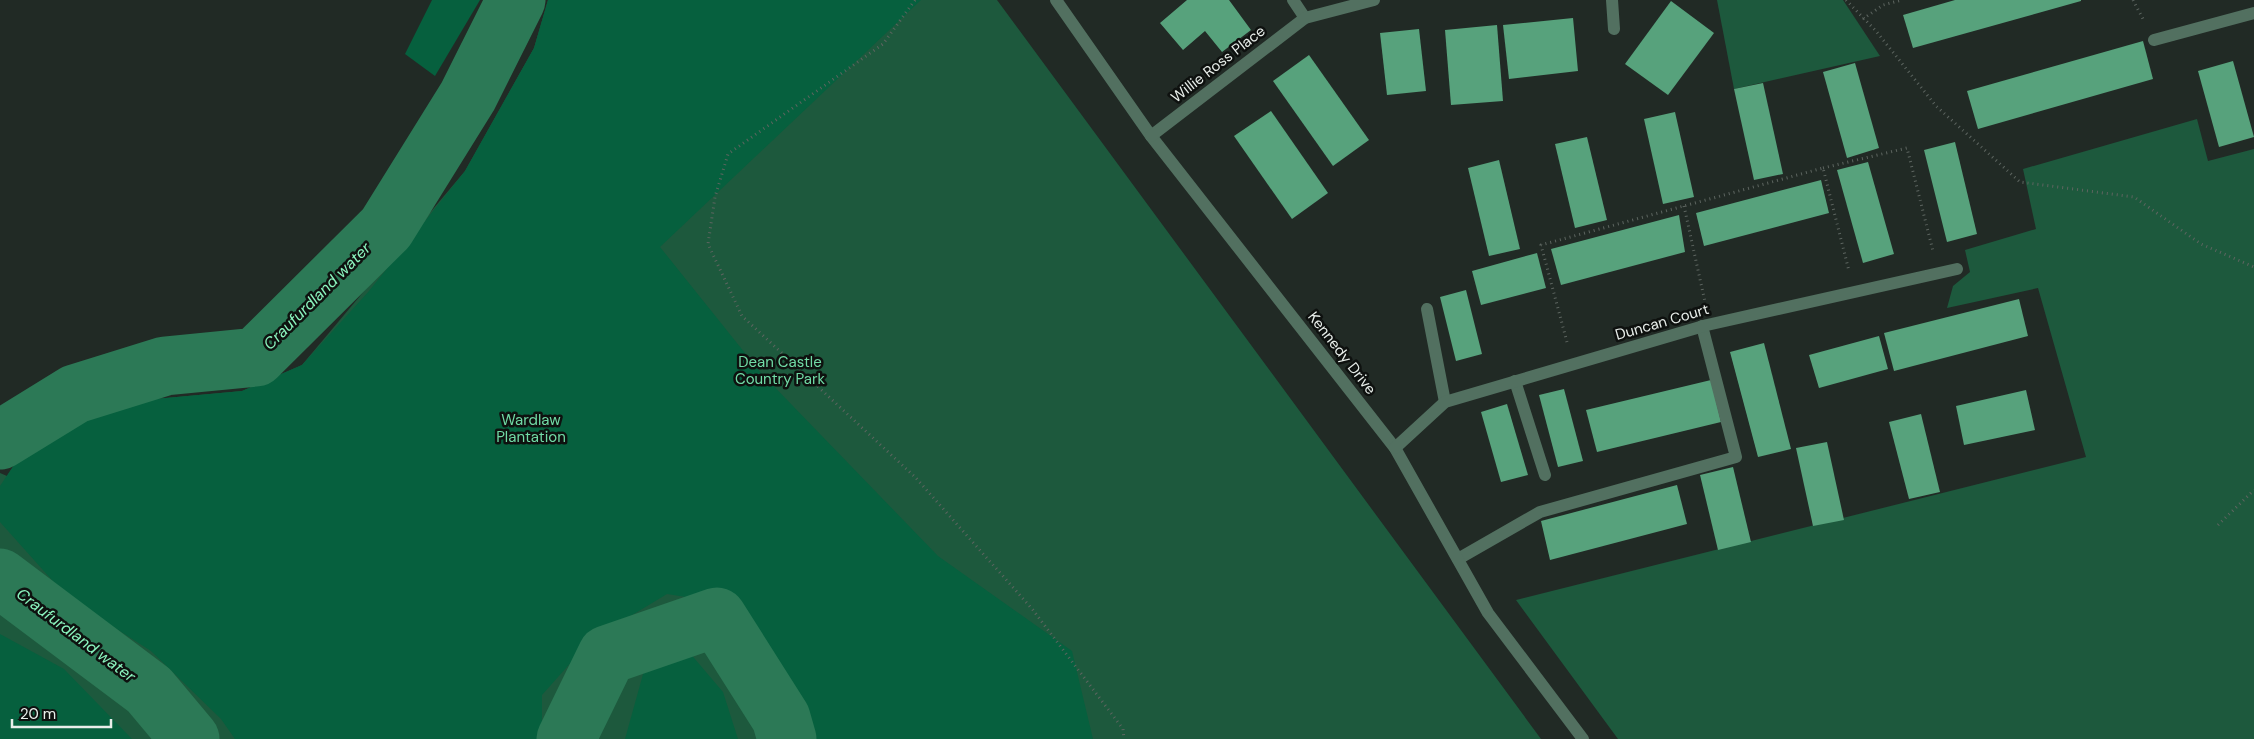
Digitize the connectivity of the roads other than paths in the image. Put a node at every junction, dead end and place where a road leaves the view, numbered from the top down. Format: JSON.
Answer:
{"nodes":[{"id":1,"x":1056,"y":0,"type":"edge"},
{"id":2,"x":1293,"y":0,"type":"edge"},
{"id":3,"x":1374,"y":0,"type":"edge"},
{"id":4,"x":1612,"y":0,"type":"edge"},
{"id":5,"x":2254,"y":13,"type":"edge"},
{"id":6,"x":1305,"y":18,"type":"junction"},
{"id":7,"x":1614,"y":29,"type":"dead end"},
{"id":8,"x":2154,"y":40,"type":"dead end"},
{"id":9,"x":1152,"y":136,"type":"junction"},
{"id":10,"x":1957,"y":269,"type":"dead end"},
{"id":11,"x":1427,"y":309,"type":"dead end"},
{"id":12,"x":1707,"y":325,"type":"junction"},
{"id":13,"x":1515,"y":381,"type":"junction"},
{"id":14,"x":1445,"y":402,"type":"junction"},
{"id":15,"x":1395,"y":448,"type":"junction"},
{"id":16,"x":1545,"y":475,"type":"dead end"},
{"id":17,"x":1458,"y":559,"type":"junction"},
{"id":18,"x":1583,"y":739,"type":"edge"}],
"edges":[{"from":1,"to":9,"type":"street","name":"Kennedy Drive"},
{"from":2,"to":6,"type":"street"},
{"from":3,"to":6,"type":"street","name":"Willie Ross Place"},
{"from":4,"to":7,"type":"street"},
{"from":5,"to":8,"type":"street"},
{"from":6,"to":9,"type":"street","name":"Willie Ross Place"},
{"from":9,"to":15,"type":"street","name":"Kennedy Drive"},
{"from":10,"to":12,"type":"street","name":"Duncan Court"},
{"from":11,"to":14,"type":"street"},
{"from":12,"to":13,"type":"street","name":"Duncan Court"},
{"from":12,"to":17,"type":"street"},
{"from":13,"to":14,"type":"street","name":"Duncan Court"},
{"from":13,"to":16,"type":"street"},
{"from":14,"to":15,"type":"street","name":"Duncan Court"},
{"from":15,"to":17,"type":"street","name":"Kennedy Drive"},
{"from":17,"to":18,"type":"street","name":"Kennedy Drive"}]}
